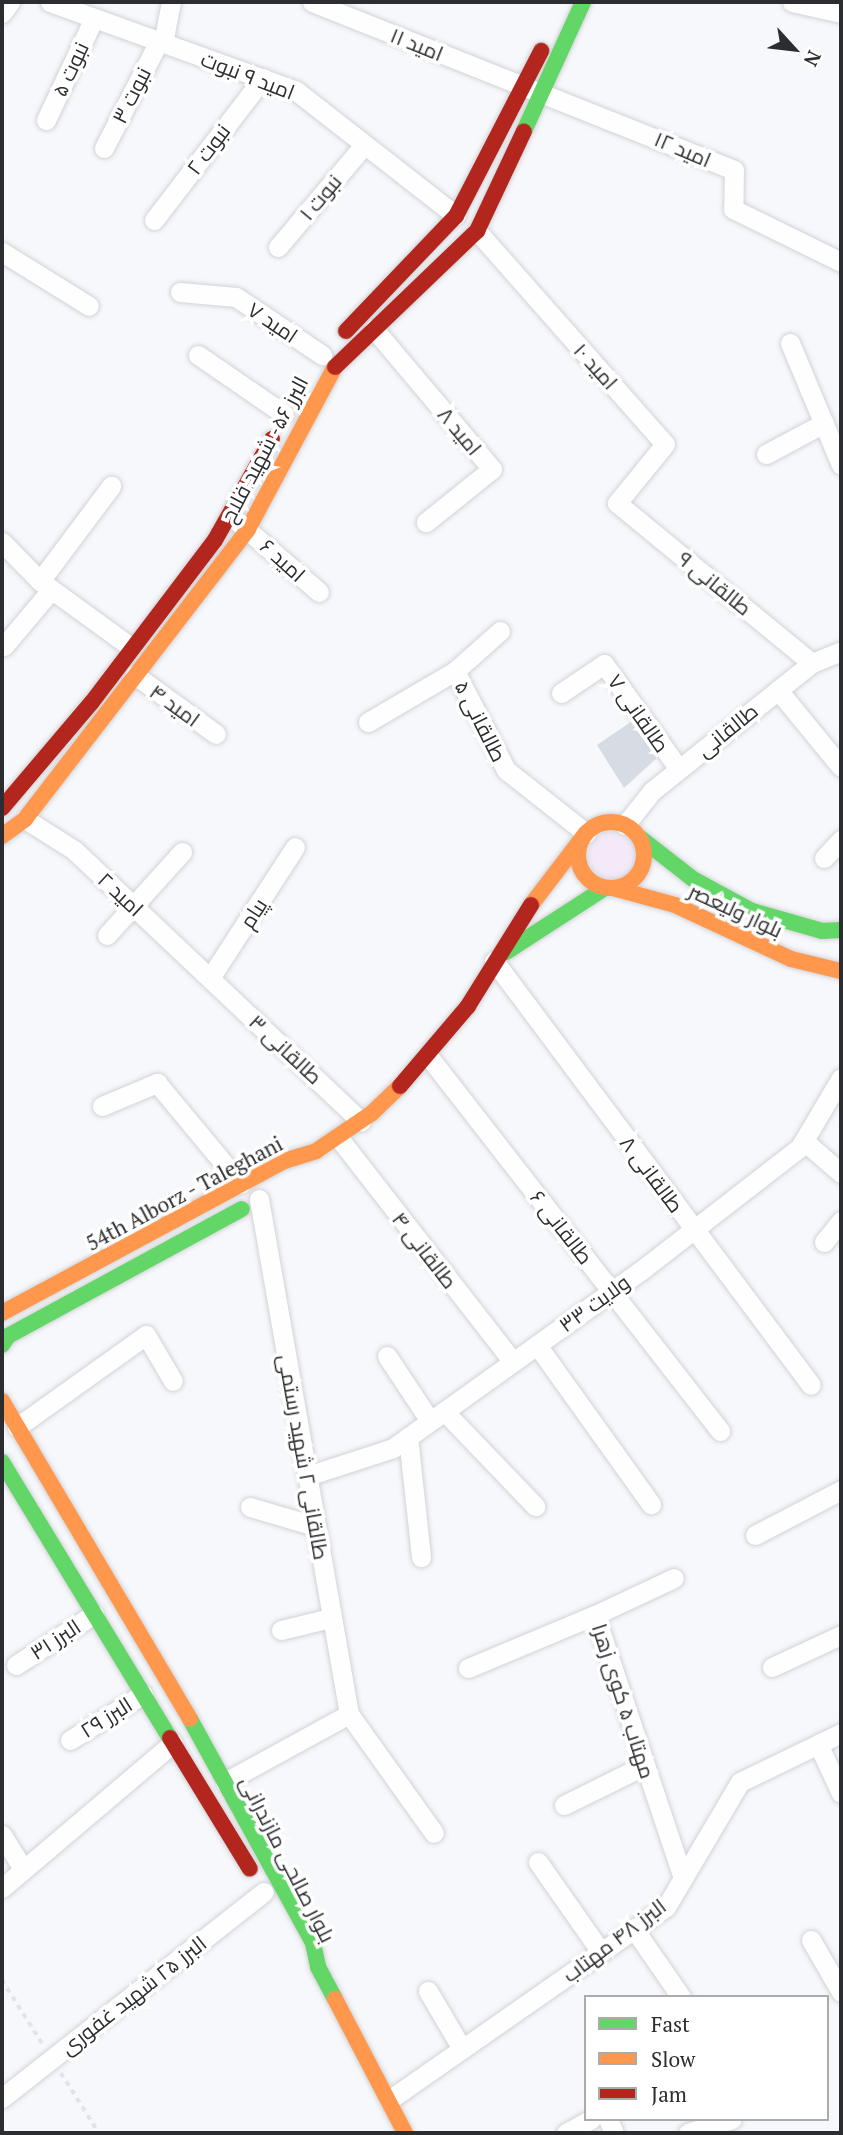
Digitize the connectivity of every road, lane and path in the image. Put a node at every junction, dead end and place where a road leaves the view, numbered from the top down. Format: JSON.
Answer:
{"nodes":[{"id":1,"x":10,"y":2,"type":"edge"},
{"id":2,"x":50,"y":2,"type":"edge"},
{"id":3,"x":171,"y":2,"type":"edge"},
{"id":4,"x":312,"y":2,"type":"edge"},
{"id":5,"x":792,"y":2,"type":"edge"},
{"id":6,"x":576,"y":3,"type":"edge"},
{"id":7,"x":2,"y":13,"type":"edge"},
{"id":8,"x":841,"y":13,"type":"edge"},
{"id":9,"x":94,"y":18,"type":"junction"},
{"id":10,"x":161,"y":42,"type":"junction"},
{"id":11,"x":262,"y":78,"type":"junction"},
{"id":12,"x":523,"y":86,"type":"junction"},
{"id":13,"x":542,"y":90,"type":"junction"},
{"id":14,"x":46,"y":120,"type":"dead end"},
{"id":15,"x":363,"y":146,"type":"junction"},
{"id":16,"x":104,"y":148,"type":"dead end"},
{"id":17,"x":456,"y":216,"type":"junction"},
{"id":18,"x":154,"y":220,"type":"dead end"},
{"id":19,"x":477,"y":231,"type":"junction"},
{"id":20,"x":278,"y":247,"type":"dead end"},
{"id":21,"x":2,"y":252,"type":"edge"},
{"id":22,"x":841,"y":262,"type":"edge"},
{"id":23,"x":180,"y":292,"type":"dead end"},
{"id":24,"x":89,"y":306,"type":"dead end"},
{"id":25,"x":374,"y":329,"type":"junction"},
{"id":26,"x":790,"y":343,"type":"dead end"},
{"id":27,"x":198,"y":355,"type":"dead end"},
{"id":28,"x":318,"y":360,"type":"joint"},
{"id":29,"x":296,"y":395,"type":"dead end"},
{"id":30,"x":284,"y":414,"type":"junction"},
{"id":31,"x":824,"y":423,"type":"junction"},
{"id":32,"x":766,"y":454,"type":"dead end"},
{"id":33,"x":841,"y":465,"type":"edge"},
{"id":34,"x":111,"y":486,"type":"dead end"},
{"id":35,"x":617,"y":503,"type":"joint"},
{"id":36,"x":230,"y":517,"type":"junction"},
{"id":37,"x":426,"y":522,"type":"dead end"},
{"id":38,"x":248,"y":528,"type":"junction"},
{"id":39,"x":2,"y":542,"type":"edge"},
{"id":40,"x":45,"y":586,"type":"junction"},
{"id":41,"x":318,"y":592,"type":"dead end"},
{"id":42,"x":500,"y":631,"type":"dead end"},
{"id":43,"x":4,"y":646,"type":"dead end"},
{"id":44,"x":131,"y":647,"type":"junction"},
{"id":45,"x":841,"y":651,"type":"edge"},
{"id":46,"x":812,"y":663,"type":"junction"},
{"id":47,"x":455,"y":671,"type":"junction"},
{"id":48,"x":135,"y":675,"type":"junction"},
{"id":49,"x":778,"y":690,"type":"junction"},
{"id":50,"x":561,"y":693,"type":"dead end"},
{"id":51,"x":368,"y":722,"type":"dead end"},
{"id":52,"x":216,"y":734,"type":"dead end"},
{"id":53,"x":841,"y":767,"type":"edge"},
{"id":54,"x":679,"y":769,"type":"junction"},
{"id":55,"x":2,"y":808,"type":"edge"},
{"id":56,"x":25,"y":819,"type":"junction"},
{"id":57,"x":632,"y":831,"type":"junction"},
{"id":58,"x":586,"y":833,"type":"junction"},
{"id":59,"x":2,"y":836,"type":"edge"},
{"id":60,"x":841,"y":840,"type":"edge"},
{"id":61,"x":295,"y":847,"type":"dead end"},
{"id":62,"x":182,"y":852,"type":"dead end"},
{"id":63,"x":824,"y":858,"type":"dead end"},
{"id":64,"x":609,"y":888,"type":"junction"},
{"id":65,"x":135,"y":908,"type":"junction"},
{"id":66,"x":841,"y":930,"type":"edge"},
{"id":67,"x":107,"y":935,"type":"dead end"},
{"id":68,"x":494,"y":961,"type":"junction"},
{"id":69,"x":841,"y":971,"type":"edge"},
{"id":70,"x":210,"y":978,"type":"junction"},
{"id":71,"x":429,"y":1057,"type":"junction"},
{"id":72,"x":841,"y":1078,"type":"edge"},
{"id":73,"x":102,"y":1106,"type":"dead end"},
{"id":74,"x":361,"y":1121,"type":"junction"},
{"id":75,"x":338,"y":1137,"type":"junction"},
{"id":76,"x":804,"y":1141,"type":"junction"},
{"id":77,"x":316,"y":1151,"type":"junction"},
{"id":78,"x":841,"y":1173,"type":"edge"},
{"id":79,"x":294,"y":1180,"type":"dead end"},
{"id":80,"x":241,"y":1184,"type":"junction"},
{"id":81,"x":265,"y":1196,"type":"joint"},
{"id":82,"x":841,"y":1221,"type":"edge"},
{"id":83,"x":694,"y":1230,"type":"junction"},
{"id":84,"x":824,"y":1242,"type":"dead end"},
{"id":85,"x":612,"y":1291,"type":"junction"},
{"id":86,"x":4,"y":1313,"type":"edge"},
{"id":87,"x":10,"y":1331,"type":"edge"},
{"id":88,"x":2,"y":1345,"type":"edge"},
{"id":89,"x":537,"y":1345,"type":"junction"},
{"id":90,"x":387,"y":1356,"type":"dead end"},
{"id":91,"x":513,"y":1362,"type":"junction"},
{"id":92,"x":173,"y":1381,"type":"dead end"},
{"id":93,"x":811,"y":1385,"type":"dead end"},
{"id":94,"x":2,"y":1401,"type":"edge"},
{"id":95,"x":437,"y":1416,"type":"junction"},
{"id":96,"x":17,"y":1427,"type":"junction"},
{"id":97,"x":720,"y":1431,"type":"dead end"},
{"id":98,"x":408,"y":1437,"type":"junction"},
{"id":99,"x":2,"y":1462,"type":"edge"},
{"id":100,"x":307,"y":1476,"type":"junction"},
{"id":101,"x":841,"y":1490,"type":"edge"},
{"id":102,"x":650,"y":1504,"type":"dead end"},
{"id":103,"x":534,"y":1506,"type":"dead end"},
{"id":104,"x":250,"y":1507,"type":"dead end"},
{"id":105,"x":316,"y":1526,"type":"junction"},
{"id":106,"x":755,"y":1535,"type":"dead end"},
{"id":107,"x":421,"y":1557,"type":"dead end"},
{"id":108,"x":674,"y":1578,"type":"dead end"},
{"id":109,"x":94,"y":1614,"type":"junction"},
{"id":110,"x":595,"y":1615,"type":"junction"},
{"id":111,"x":331,"y":1618,"type":"junction"},
{"id":112,"x":281,"y":1630,"type":"dead end"},
{"id":113,"x":841,"y":1635,"type":"edge"},
{"id":114,"x":16,"y":1665,"type":"dead end"},
{"id":115,"x":772,"y":1667,"type":"dead end"},
{"id":116,"x":468,"y":1668,"type":"dead end"},
{"id":117,"x":143,"y":1694,"type":"junction"},
{"id":118,"x":349,"y":1714,"type":"junction"},
{"id":119,"x":841,"y":1733,"type":"edge"},
{"id":120,"x":70,"y":1740,"type":"dead end"},
{"id":121,"x":173,"y":1743,"type":"junction"},
{"id":122,"x":818,"y":1744,"type":"junction"},
{"id":123,"x":645,"y":1765,"type":"junction"},
{"id":124,"x":225,"y":1782,"type":"junction"},
{"id":125,"x":841,"y":1793,"type":"edge"},
{"id":126,"x":564,"y":1805,"type":"dead end"},
{"id":127,"x":434,"y":1833,"type":"dead end"},
{"id":128,"x":2,"y":1835,"type":"edge"},
{"id":129,"x":538,"y":1862,"type":"dead end"},
{"id":130,"x":23,"y":1869,"type":"junction"},
{"id":131,"x":683,"y":1878,"type":"junction"},
{"id":132,"x":2,"y":1888,"type":"edge"},
{"id":133,"x":264,"y":1892,"type":"junction"},
{"id":134,"x":634,"y":1929,"type":"junction"},
{"id":135,"x":811,"y":1940,"type":"dead end"},
{"id":136,"x":601,"y":1952,"type":"junction"},
{"id":137,"x":318,"y":1967,"type":"junction"},
{"id":138,"x":428,"y":1991,"type":"dead end"},
{"id":139,"x":841,"y":1992,"type":"edge"},
{"id":140,"x":680,"y":1995,"type":"edge"},
{"id":141,"x":462,"y":2049,"type":"junction"},
{"id":142,"x":2,"y":2098,"type":"edge"},
{"id":143,"x":389,"y":2100,"type":"junction"},
{"id":144,"x":587,"y":2121,"type":"edge"},
{"id":145,"x":726,"y":2121,"type":"edge"},
{"id":146,"x":405,"y":2133,"type":"edge"},
{"id":147,"x":566,"y":2133,"type":"edge"},
{"id":148,"x":688,"y":2133,"type":"edge"}],
"edges":[{"from":1,"to":7,"type":"street"},
{"from":2,"to":9,"type":"street","name":"امید ۹ نبوت"},
{"from":3,"to":10,"type":"street","name":"نبوت ۳"},
{"from":4,"to":12,"type":"street","name":"امید ۱۱"},
{"from":5,"to":8,"type":"street"},
{"from":6,"to":12,"type":"main road","name":"البرز ۵۶- شهید فلاح"},
{"from":6,"to":13,"type":"main road","name":"البرز ۵۶- شهید فلاح"},
{"from":9,"to":10,"type":"street","name":"امید ۹ نبوت"},
{"from":9,"to":14,"type":"street","name":"نبوت ۵"},
{"from":10,"to":11,"type":"street","name":"امید ۹ نبوت"},
{"from":10,"to":16,"type":"street","name":"نبوت ۳"},
{"from":11,"to":15,"type":"street","name":"امید ۹ نبوت"},
{"from":11,"to":18,"type":"street","name":"نبوت ۲"},
{"from":12,"to":13,"type":"street","name":"امید ۱۲"},
{"from":12,"to":17,"type":"main road","name":"البرز ۵۶- شهید فلاح"},
{"from":13,"to":19,"type":"main road","name":"البرز ۵۶- شهید فلاح"},
{"from":13,"to":22,"type":"street","name":"امید ۱۲"},
{"from":15,"to":17,"type":"street","name":"امید ۹ نبوت"},
{"from":15,"to":20,"type":"street","name":"نبوت ۱"},
{"from":17,"to":28,"type":"main road","name":"البرز ۵۶- شهید فلاح"},
{"from":19,"to":25,"type":"main road","name":"البرز ۵۶- شهید فلاح"},
{"from":19,"to":35,"type":"street","name":"امید ۱۰"},
{"from":21,"to":24,"type":"street"},
{"from":23,"to":28,"type":"street","name":"امید ۷"},
{"from":25,"to":37,"type":"street","name":"امید ۸"},
{"from":25,"to":38,"type":"main road","name":"البرز ۵۶- شهید فلاح"},
{"from":26,"to":31,"type":"street"},
{"from":27,"to":30,"type":"street"},
{"from":29,"to":30,"type":"main road","name":"البرز ۵۶- شهید فلاح"},
{"from":30,"to":36,"type":"main road","name":"البرز ۵۶- شهید فلاح"},
{"from":31,"to":32,"type":"street"},
{"from":31,"to":33,"type":"street"},
{"from":34,"to":40,"type":"street"},
{"from":35,"to":46,"type":"street","name":"طالقانی ۹"},
{"from":36,"to":38,"type":"street","name":"امید ۶"},
{"from":36,"to":44,"type":"main road","name":"البرز ۵۶- شهید فلاح"},
{"from":38,"to":41,"type":"street","name":"امید ۶"},
{"from":38,"to":48,"type":"main road","name":"البرز ۵۶- شهید فلاح"},
{"from":39,"to":40,"type":"street"},
{"from":40,"to":43,"type":"street"},
{"from":40,"to":44,"type":"street"},
{"from":42,"to":47,"type":"street","name":"طالقانی ۵"},
{"from":44,"to":55,"type":"main road","name":"البرز ۵۶- شهید فلاح"},
{"from":45,"to":46,"type":"street","name":"طالقانی"},
{"from":46,"to":49,"type":"street","name":"طالقانی"},
{"from":47,"to":51,"type":"street"},
{"from":47,"to":58,"type":"street","name":"طالقانی ۵"},
{"from":48,"to":52,"type":"street","name":"امید ۴"},
{"from":48,"to":56,"type":"main road","name":"البرز ۵۶- شهید فلاح"},
{"from":49,"to":53,"type":"street"},
{"from":49,"to":54,"type":"street","name":"طالقانی"},
{"from":50,"to":54,"type":"street","name":"طالقانی ۷"},
{"from":54,"to":57,"type":"street","name":"طالقانی"},
{"from":56,"to":59,"type":"main road","name":"البرز ۵۶- شهید فلاح"},
{"from":56,"to":65,"type":"street","name":"امید ۲"},
{"from":57,"to":58,"type":"main road"},
{"from":57,"to":64,"type":"main road"},
{"from":57,"to":66,"type":"main road","name":"بلوار ولیعصر"},
{"from":58,"to":64,"type":"main road"},
{"from":58,"to":68,"type":"main road"},
{"from":60,"to":63,"type":"street"},
{"from":61,"to":70,"type":"street","name":"پیام"},
{"from":62,"to":65,"type":"street"},
{"from":64,"to":68,"type":"main road"},
{"from":64,"to":69,"type":"main road","name":"بلوار ولیعصر"},
{"from":65,"to":67,"type":"street"},
{"from":65,"to":70,"type":"street","name":"امید ۲"},
{"from":68,"to":71,"type":"main road"},
{"from":68,"to":83,"type":"street","name":"طالقانی ۸"},
{"from":70,"to":74,"type":"street","name":"طالقانی ۳"},
{"from":71,"to":74,"type":"main road"},
{"from":71,"to":85,"type":"street","name":"طالقانی ۶"},
{"from":72,"to":76,"type":"street","name":"ولایت ٣۳"},
{"from":73,"to":80,"type":"street"},
{"from":74,"to":75,"type":"main road"},
{"from":75,"to":77,"type":"main road"},
{"from":75,"to":91,"type":"street","name":"طالقانی ۴"},
{"from":76,"to":78,"type":"street"},
{"from":76,"to":83,"type":"street","name":"ولایت ٣۳"},
{"from":77,"to":79,"type":"main road","name":"54th Alborz - Taleghani"},
{"from":77,"to":80,"type":"main road","name":"54th Alborz - Taleghani"},
{"from":80,"to":86,"type":"main road","name":"54th Alborz - Taleghani"},
{"from":81,"to":87,"type":"main road","name":"54th Alborz - Taleghani"},
{"from":81,"to":100,"type":"street","name":"طالقانی ۲ شهید رستمی"},
{"from":82,"to":84,"type":"street"},
{"from":83,"to":85,"type":"street","name":"ولایت ٣۳"},
{"from":83,"to":93,"type":"street","name":"طالقانی ۸"},
{"from":85,"to":89,"type":"street","name":"ولایت ٣۳"},
{"from":85,"to":97,"type":"street","name":"طالقانی ۶"},
{"from":87,"to":88,"type":"main road","name":"54th Alborz - Taleghani"},
{"from":89,"to":91,"type":"street","name":"ولایت ٣۳"},
{"from":89,"to":102,"type":"street"},
{"from":90,"to":95,"type":"street"},
{"from":91,"to":95,"type":"street","name":"ولایت ٣۳"},
{"from":92,"to":96,"type":"street"},
{"from":94,"to":96,"type":"main road","name":"بلوار صالحی مازندرانی"},
{"from":95,"to":98,"type":"street","name":"ولایت ٣۳"},
{"from":95,"to":103,"type":"street"},
{"from":96,"to":124,"type":"main road","name":"بلوار صالحی مازندرانی"},
{"from":98,"to":100,"type":"street","name":"ولایت ٣۳"},
{"from":98,"to":107,"type":"street"},
{"from":99,"to":109,"type":"main road","name":"بلوار صالحی مازندرانی"},
{"from":100,"to":105,"type":"street","name":"طالقانی ۲ شهید رستمی"},
{"from":101,"to":106,"type":"street"},
{"from":104,"to":105,"type":"street"},
{"from":105,"to":111,"type":"street","name":"طالقانی ۲ شهید رستمی"},
{"from":108,"to":110,"type":"street"},
{"from":109,"to":114,"type":"street","name":"البرز ۳۱"},
{"from":109,"to":117,"type":"main road","name":"بلوار صالحی مازندرانی"},
{"from":110,"to":116,"type":"street","name":"مهتاب ۵ کوی زهرا"},
{"from":110,"to":123,"type":"street","name":"مهتاب ۵ کوی زهرا"},
{"from":111,"to":112,"type":"street"},
{"from":111,"to":118,"type":"street","name":"طالقانی ۲ شهید رستمی"},
{"from":113,"to":115,"type":"street"},
{"from":117,"to":120,"type":"street","name":"البرز ۲۹"},
{"from":117,"to":121,"type":"main road","name":"بلوار صالحی مازندرانی"},
{"from":118,"to":124,"type":"street"},
{"from":118,"to":127,"type":"street"},
{"from":119,"to":122,"type":"street","name":"البرز ۴۸ مهتاب"},
{"from":121,"to":130,"type":"street"},
{"from":121,"to":133,"type":"main road","name":"بلوار صالحی مازندرانی"},
{"from":122,"to":125,"type":"street"},
{"from":122,"to":131,"type":"street","name":"البرز ۴۸ مهتاب"},
{"from":123,"to":126,"type":"street"},
{"from":123,"to":131,"type":"street","name":"مهتاب ۵ کوی زهرا"},
{"from":124,"to":137,"type":"main road","name":"بلوار صالحی مازندرانی"},
{"from":128,"to":130,"type":"street"},
{"from":129,"to":136,"type":"street"},
{"from":130,"to":132,"type":"street"},
{"from":131,"to":134,"type":"street","name":"البرز ۴۸ مهتاب"},
{"from":133,"to":137,"type":"main road","name":"بلوار صالحی مازندرانی"},
{"from":133,"to":142,"type":"street","name":"البرز ۲۵ شهید غفوری"},
{"from":134,"to":136,"type":"street","name":"البرز ۴۸ مهتاب"},
{"from":134,"to":140,"type":"street"},
{"from":135,"to":139,"type":"street"},
{"from":136,"to":141,"type":"street","name":"البرز ۴۸ مهتاب"},
{"from":137,"to":143,"type":"main road"},
{"from":138,"to":141,"type":"street"},
{"from":141,"to":143,"type":"street","name":"البرز ۴۸ مهتاب"},
{"from":143,"to":146,"type":"main road"},
{"from":144,"to":147,"type":"street"},
{"from":145,"to":148,"type":"street"}]}
